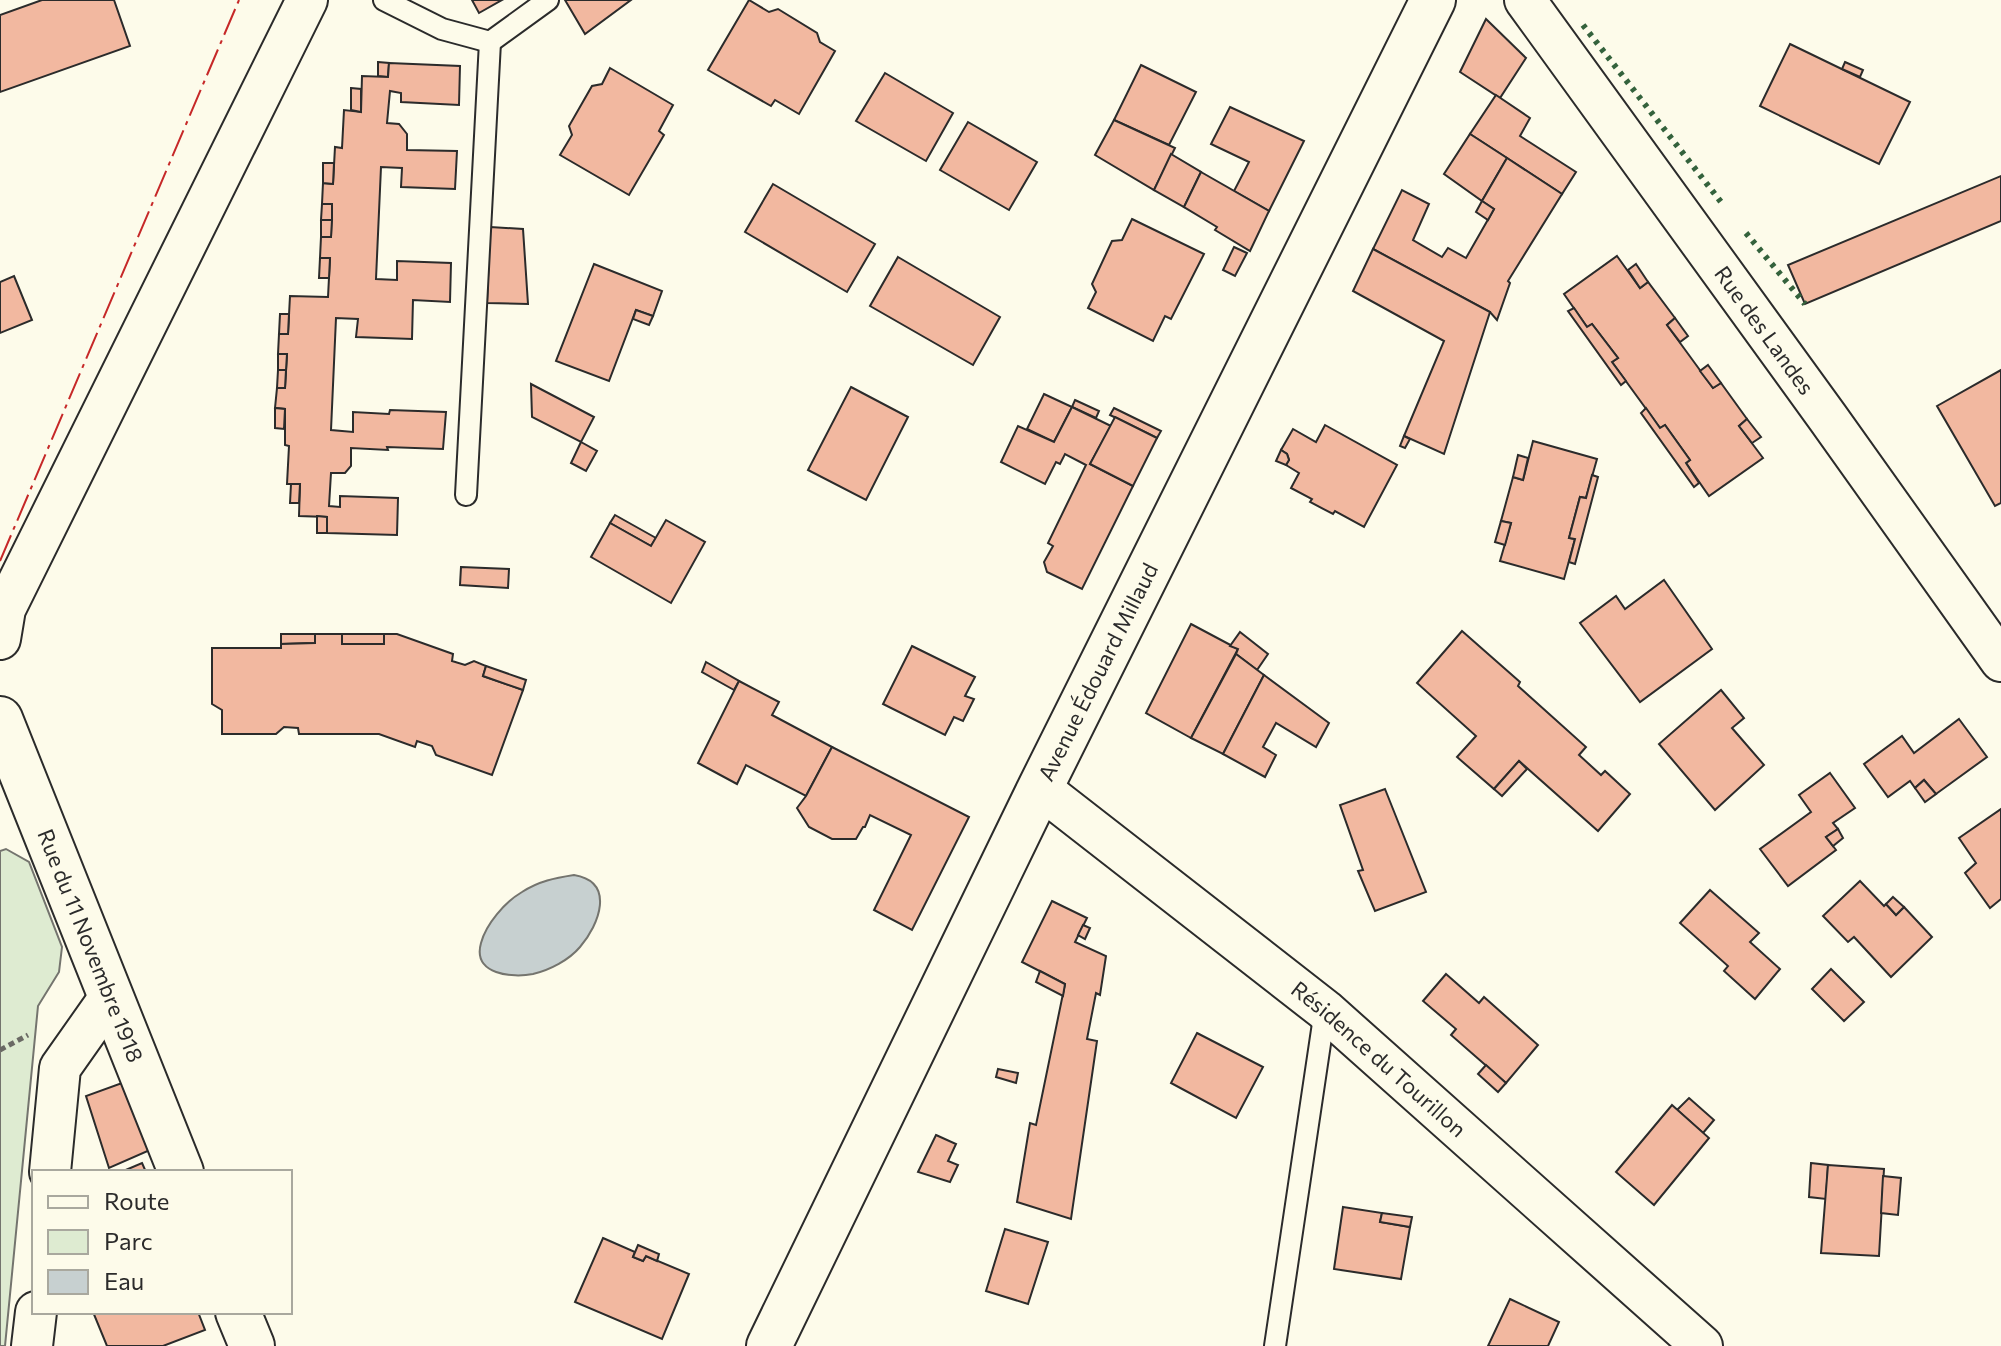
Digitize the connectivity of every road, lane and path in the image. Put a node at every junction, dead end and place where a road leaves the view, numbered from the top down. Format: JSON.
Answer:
{"nodes":[{"id":1,"x":307,"y":0,"type":"edge"},
{"id":2,"x":384,"y":0,"type":"edge"},
{"id":3,"x":548,"y":0,"type":"edge"},
{"id":4,"x":1433,"y":0,"type":"edge"},
{"id":5,"x":1525,"y":0,"type":"edge"},
{"id":6,"x":490,"y":42,"type":"junction"},
{"id":7,"x":466,"y":495,"type":"dead end"},
{"id":8,"x":0,"y":639,"type":"edge"},
{"id":9,"x":2001,"y":661,"type":"edge"},
{"id":10,"x":0,"y":719,"type":"edge"},
{"id":11,"x":1040,"y":788,"type":"junction"},
{"id":12,"x":110,"y":997,"type":"junction"},
{"id":13,"x":1325,"y":1010,"type":"junction"},
{"id":14,"x":50,"y":1170,"type":"edge"},
{"id":15,"x":180,"y":1170,"type":"edge"},
{"id":16,"x":36,"y":1314,"type":"edge"},
{"id":17,"x":239,"y":1314,"type":"edge"},
{"id":18,"x":32,"y":1346,"type":"edge"},
{"id":19,"x":252,"y":1346,"type":"edge"},
{"id":20,"x":769,"y":1346,"type":"edge"},
{"id":21,"x":1275,"y":1346,"type":"edge"},
{"id":22,"x":1702,"y":1346,"type":"edge"}],
"edges":[{"from":1,"to":8,"type":"street"},
{"from":2,"to":6,"type":"lane"},
{"from":3,"to":6,"type":"lane"},
{"from":4,"to":11,"type":"main road","name":"Avenue Édouard Millaud"},
{"from":5,"to":9,"type":"street","name":"Rue des Landes"},
{"from":6,"to":7,"type":"lane"},
{"from":10,"to":12,"type":"main road","name":"Rue du 11 Novembre 1918"},
{"from":11,"to":13,"type":"street","name":"Résidence du Tourillon"},
{"from":11,"to":20,"type":"main road","name":"Avenue Édouard Millaud"},
{"from":12,"to":14,"type":"street"},
{"from":12,"to":15,"type":"main road","name":"Rue du 11 Novembre 1918"},
{"from":13,"to":21,"type":"lane"},
{"from":13,"to":22,"type":"street","name":"Résidence du Tourillon"},
{"from":16,"to":18,"type":"street"},
{"from":17,"to":19,"type":"main road"}]}
